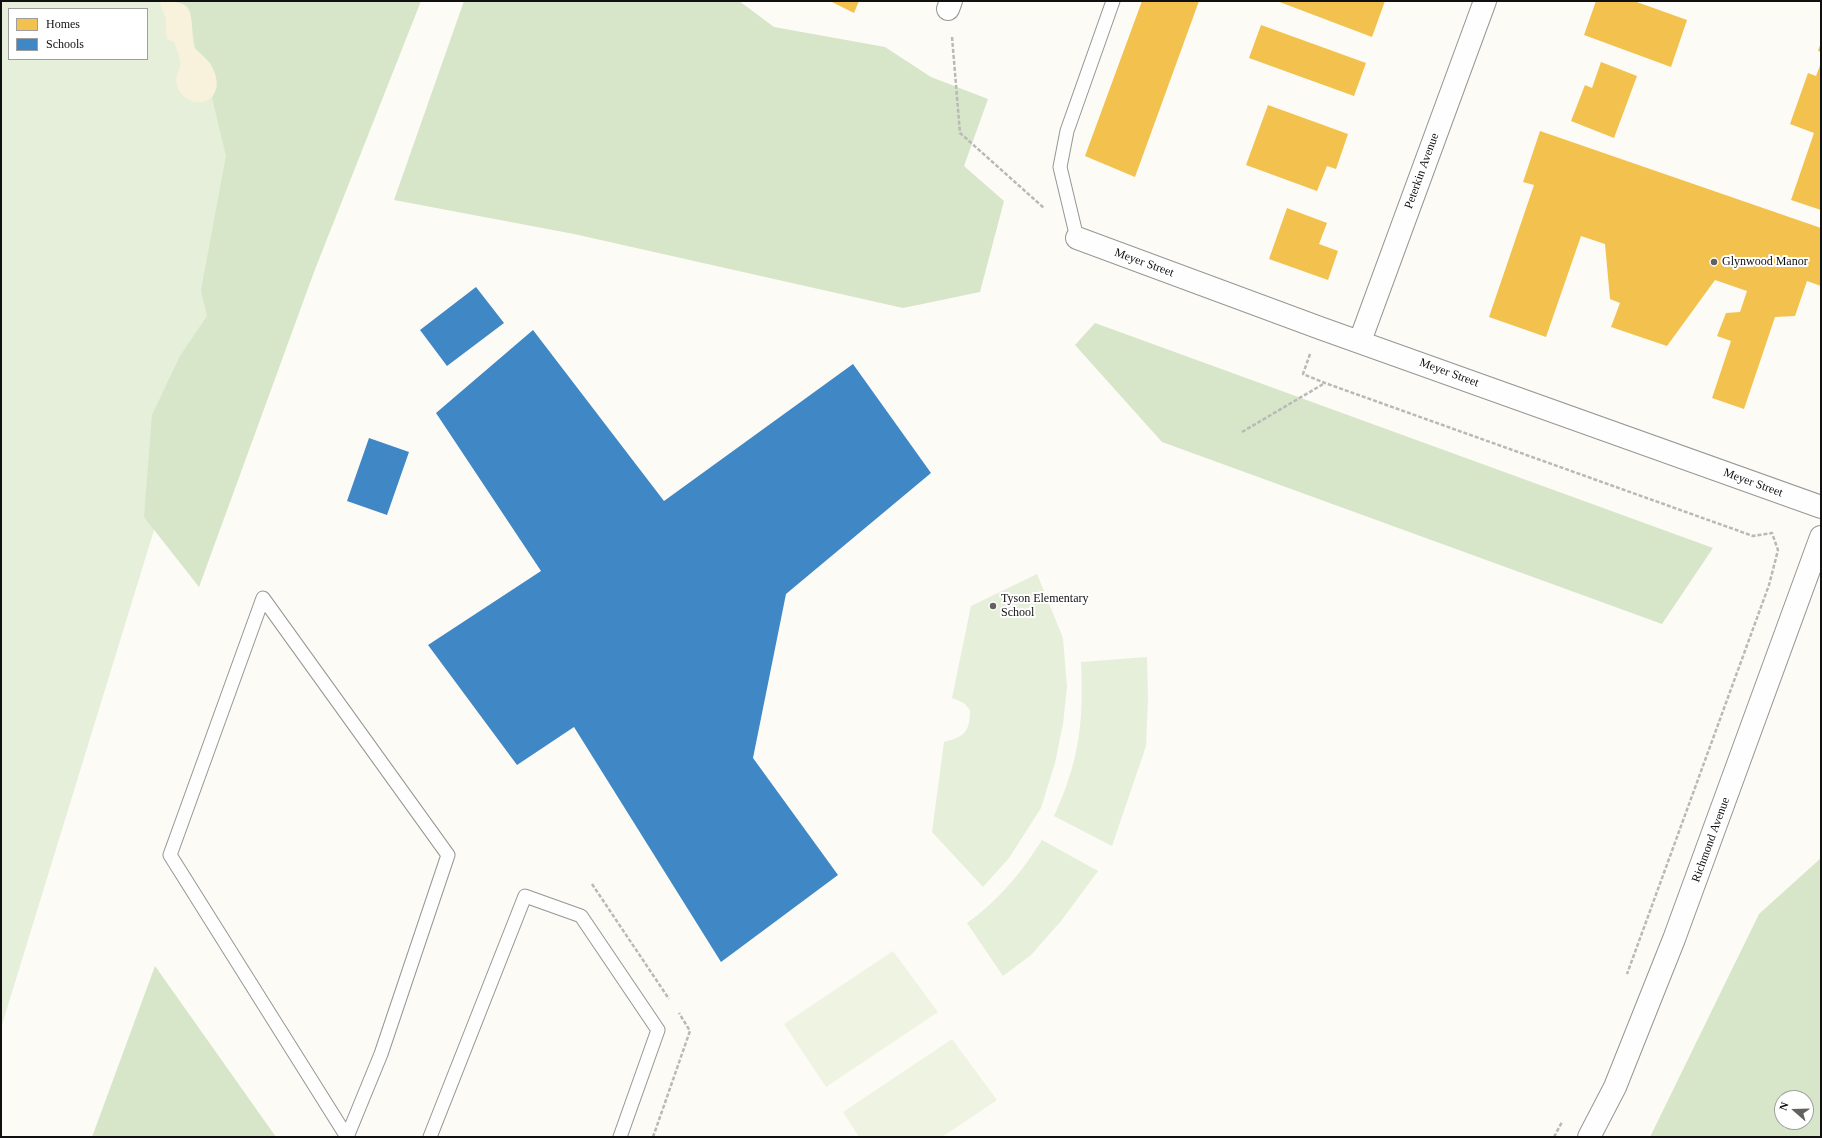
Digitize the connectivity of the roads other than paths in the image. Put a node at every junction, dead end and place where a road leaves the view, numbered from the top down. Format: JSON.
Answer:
{"nodes":[{"id":1,"x":1113,"y":1,"type":"edge"},
{"id":2,"x":1485,"y":1,"type":"edge"},
{"id":3,"x":1077,"y":238,"type":"joint"},
{"id":4,"x":1360,"y":342,"type":"junction"},
{"id":5,"x":1821,"y":507,"type":"edge"},
{"id":6,"x":1821,"y":538,"type":"edge"},
{"id":7,"x":347,"y":1137,"type":"edge"},
{"id":8,"x":430,"y":1137,"type":"edge"},
{"id":9,"x":620,"y":1137,"type":"edge"},
{"id":10,"x":1589,"y":1137,"type":"edge"}],
"edges":[{"from":1,"to":3,"type":"lane"},
{"from":2,"to":4,"type":"street","name":"Peterkin Avenue"},
{"from":3,"to":4,"type":"street","name":"Meyer Street"},
{"from":4,"to":5,"type":"street","name":"Meyer Street"},
{"from":6,"to":10,"type":"street","name":"Richmond Avenue"},
{"from":7,"to":7,"type":"lane"},
{"from":8,"to":9,"type":"lane"}]}
